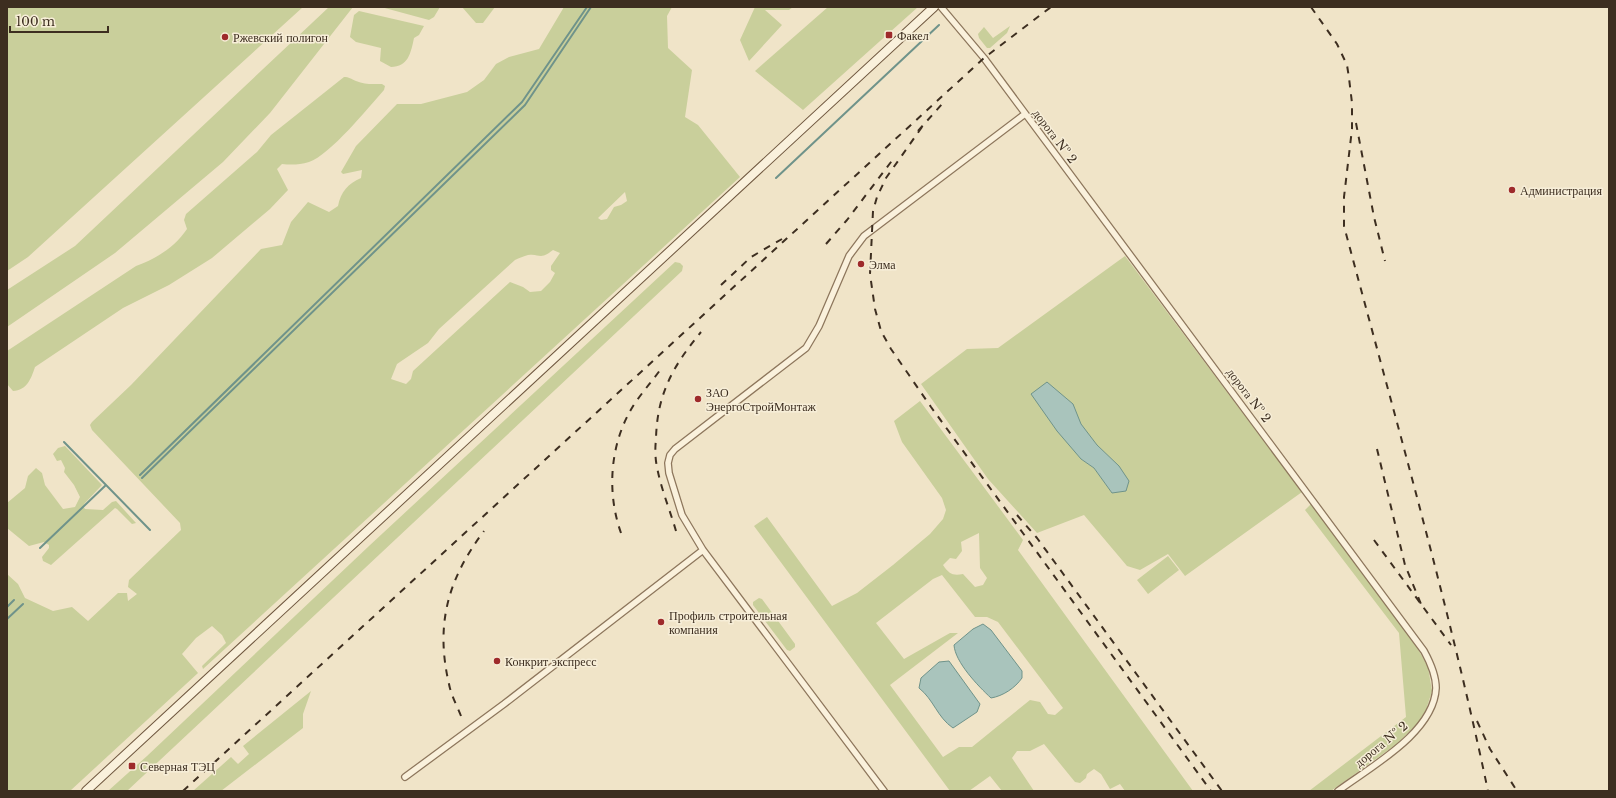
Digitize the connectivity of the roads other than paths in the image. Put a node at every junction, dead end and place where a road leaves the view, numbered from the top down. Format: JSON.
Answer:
{"nodes":[{"id":1,"x":934,"y":7,"type":"edge"},
{"id":2,"x":941,"y":7,"type":"edge"},
{"id":3,"x":1025,"y":114,"type":"junction"},
{"id":4,"x":703,"y":550,"type":"junction"},
{"id":5,"x":405,"y":777,"type":"dead end"},
{"id":6,"x":86,"y":791,"type":"edge"},
{"id":7,"x":884,"y":791,"type":"edge"},
{"id":8,"x":1338,"y":791,"type":"edge"}],
"edges":[{"from":1,"to":6,"type":"main road"},
{"from":2,"to":3,"type":"street","name":"дорога № 2"},
{"from":3,"to":4,"type":"street"},
{"from":3,"to":8,"type":"street","name":"дорога № 2"},
{"from":4,"to":5,"type":"street"},
{"from":4,"to":7,"type":"street"}]}
